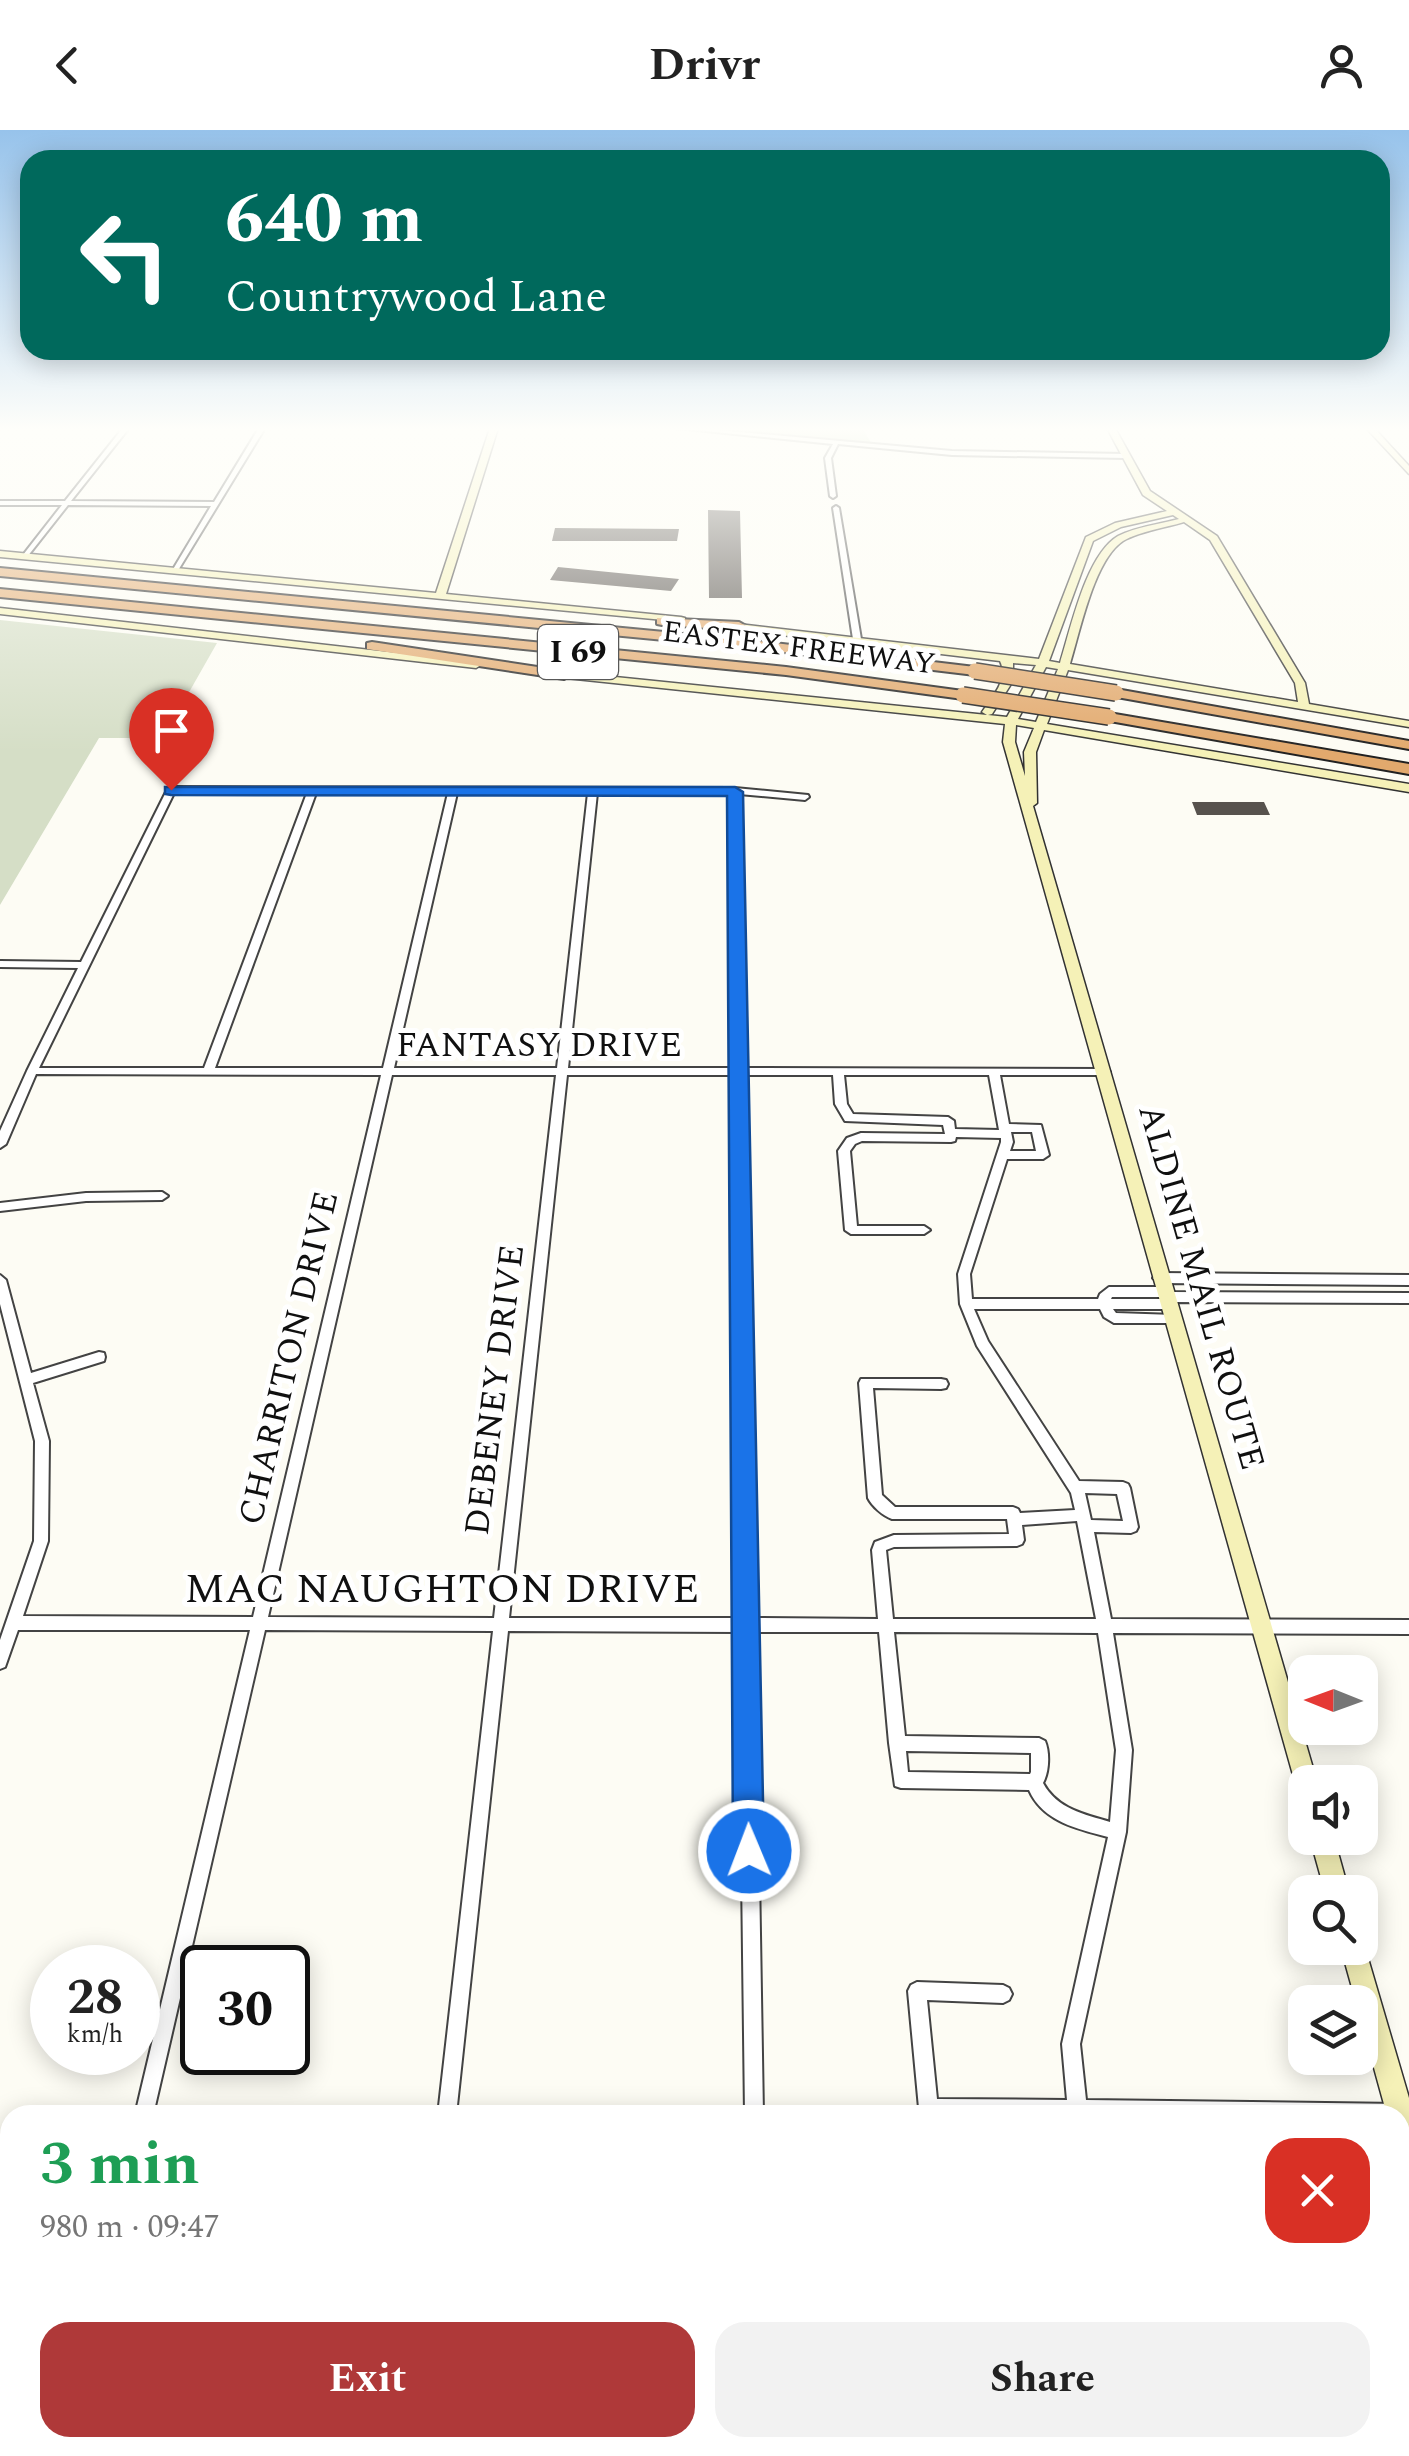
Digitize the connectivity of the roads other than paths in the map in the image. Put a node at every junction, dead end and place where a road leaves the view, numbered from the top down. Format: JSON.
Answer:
{"nodes":[{"id":1,"x":40,"y":537,"type":"edge"},
{"id":2,"x":195,"y":537,"type":"edge"},
{"id":3,"x":459,"y":537,"type":"edge"},
{"id":4,"x":841,"y":537,"type":"edge"},
{"id":5,"x":1094,"y":537,"type":"edge"},
{"id":6,"x":1126,"y":537,"type":"edge"},
{"id":7,"x":1212,"y":537,"type":"edge"},
{"id":8,"x":0,"y":554,"type":"edge"},
{"id":9,"x":25,"y":556,"type":"junction"},
{"id":10,"x":175,"y":570,"type":"junction"},
{"id":11,"x":0,"y":572,"type":"edge"},
{"id":12,"x":1076,"y":572,"type":"junction"},
{"id":13,"x":1094,"y":574,"type":"junction"},
{"id":14,"x":0,"y":584,"type":"edge"},
{"id":15,"x":187,"y":591,"type":"junction"},
{"id":16,"x":0,"y":593,"type":"edge"},
{"id":17,"x":440,"y":596,"type":"junction"},
{"id":18,"x":0,"y":611,"type":"edge"},
{"id":19,"x":192,"y":613,"type":"junction"},
{"id":20,"x":1057,"y":622,"type":"junction"},
{"id":21,"x":1078,"y":625,"type":"junction"},
{"id":22,"x":739,"y":626,"type":"junction"},
{"id":23,"x":858,"y":639,"type":"junction"},
{"id":24,"x":1050,"y":642,"type":"junction"},
{"id":25,"x":992,"y":656,"type":"junction"},
{"id":26,"x":1043,"y":663,"type":"junction"},
{"id":27,"x":1064,"y":666,"type":"junction"},
{"id":28,"x":1106,"y":674,"type":"junction"},
{"id":29,"x":564,"y":675,"type":"junction"},
{"id":30,"x":969,"y":684,"type":"junction"},
{"id":31,"x":1304,"y":704,"type":"junction"},
{"id":32,"x":1112,"y":705,"type":"junction"},
{"id":33,"x":979,"y":718,"type":"junction"},
{"id":34,"x":1011,"y":721,"type":"junction"},
{"id":35,"x":1409,"y":724,"type":"edge"},
{"id":36,"x":1038,"y":726,"type":"junction"},
{"id":37,"x":1102,"y":736,"type":"junction"},
{"id":38,"x":1409,"y":745,"type":"edge"},
{"id":39,"x":1030,"y":752,"type":"junction"},
{"id":40,"x":1409,"y":760,"type":"edge"},
{"id":41,"x":1409,"y":773,"type":"edge"},
{"id":42,"x":1409,"y":788,"type":"edge"},
{"id":43,"x":312,"y":791,"type":"junction"},
{"id":44,"x":453,"y":791,"type":"junction"},
{"id":45,"x":593,"y":791,"type":"junction"},
{"id":46,"x":735,"y":792,"type":"junction"},
{"id":47,"x":805,"y":797,"type":"dead end"},
{"id":48,"x":1030,"y":810,"type":"junction"},
{"id":49,"x":0,"y":964,"type":"edge"},
{"id":50,"x":86,"y":965,"type":"junction"},
{"id":51,"x":209,"y":1070,"type":"junction"},
{"id":52,"x":32,"y":1071,"type":"junction"},
{"id":53,"x":388,"y":1072,"type":"junction"},
{"id":54,"x":564,"y":1072,"type":"junction"},
{"id":55,"x":838,"y":1072,"type":"junction"},
{"id":56,"x":994,"y":1072,"type":"junction"},
{"id":57,"x":1105,"y":1072,"type":"junction"},
{"id":58,"x":740,"y":1073,"type":"junction"},
{"id":59,"x":859,"y":1120,"type":"junction"},
{"id":60,"x":1006,"y":1131,"type":"junction"},
{"id":61,"x":950,"y":1133,"type":"junction"},
{"id":62,"x":861,"y":1137,"type":"junction"},
{"id":63,"x":0,"y":1144,"type":"edge"},
{"id":64,"x":1004,"y":1155,"type":"junction"},
{"id":65,"x":162,"y":1196,"type":"dead end"},
{"id":66,"x":0,"y":1207,"type":"edge"},
{"id":67,"x":924,"y":1230,"type":"dead end"},
{"id":68,"x":0,"y":1280,"type":"edge"},
{"id":69,"x":1409,"y":1280,"type":"edge"},
{"id":70,"x":1165,"y":1298,"type":"junction"},
{"id":71,"x":1409,"y":1298,"type":"edge"},
{"id":72,"x":966,"y":1304,"type":"junction"},
{"id":73,"x":1106,"y":1304,"type":"junction"},
{"id":74,"x":4,"y":1321,"type":"edge"},
{"id":75,"x":99,"y":1356,"type":"dead end"},
{"id":76,"x":25,"y":1380,"type":"junction"},
{"id":77,"x":942,"y":1384,"type":"dead end"},
{"id":78,"x":1074,"y":1487,"type":"junction"},
{"id":79,"x":892,"y":1513,"type":"junction"},
{"id":80,"x":1014,"y":1520,"type":"junction"},
{"id":81,"x":1084,"y":1521,"type":"junction"},
{"id":82,"x":894,"y":1540,"type":"junction"},
{"id":83,"x":14,"y":1623,"type":"junction"},
{"id":84,"x":261,"y":1623,"type":"junction"},
{"id":85,"x":500,"y":1624,"type":"junction"},
{"id":86,"x":744,"y":1624,"type":"junction"},
{"id":87,"x":886,"y":1625,"type":"junction"},
{"id":88,"x":1104,"y":1625,"type":"junction"},
{"id":89,"x":1263,"y":1627,"type":"junction"},
{"id":90,"x":1409,"y":1628,"type":"edge"},
{"id":91,"x":0,"y":1662,"type":"edge"},
{"id":92,"x":897,"y":1743,"type":"junction"},
{"id":93,"x":1301,"y":1765,"type":"edge"},
{"id":94,"x":1034,"y":1782,"type":"junction"},
{"id":95,"x":1118,"y":1832,"type":"junction"},
{"id":96,"x":1358,"y":1965,"type":"edge"},
{"id":97,"x":1002,"y":1994,"type":"dead end"},
{"id":98,"x":146,"y":2105,"type":"edge"},
{"id":99,"x":448,"y":2105,"type":"edge"},
{"id":100,"x":754,"y":2105,"type":"edge"},
{"id":101,"x":928,"y":2105,"type":"edge"},
{"id":102,"x":1076,"y":2105,"type":"edge"},
{"id":103,"x":1398,"y":2105,"type":"edge"}],
"edges":[{"from":1,"to":9,"type":"street"},
{"from":2,"to":10,"type":"street"},
{"from":3,"to":17,"type":"main road"},
{"from":4,"to":23,"type":"street"},
{"from":5,"to":12,"type":"main road"},
{"from":6,"to":13,"type":"main road"},
{"from":7,"to":31,"type":"main road"},
{"from":8,"to":9,"type":"main road"},
{"from":9,"to":10,"type":"main road"},
{"from":10,"to":17,"type":"main road"},
{"from":11,"to":15,"type":"highway","name":"EASTEX FREEWAY","number":"I 69"},
{"from":12,"to":13,"type":"main road"},
{"from":12,"to":20,"type":"main road"},
{"from":13,"to":21,"type":"main road","name":"ALDINE MAIL ROUTE"},
{"from":14,"to":30,"type":"highway"},
{"from":15,"to":22,"type":"highway"},
{"from":15,"to":30,"type":"highway","name":"EASTEX FREEWAY","number":"I 69"},
{"from":16,"to":19,"type":"highway","name":"EASTEX FREEWAY","number":"I 69"},
{"from":17,"to":22,"type":"main road"},
{"from":18,"to":29,"type":"main road"},
{"from":19,"to":29,"type":"highway"},
{"from":19,"to":30,"type":"highway","name":"EASTEX FREEWAY","number":"I 69"},
{"from":20,"to":21,"type":"main road"},
{"from":20,"to":24,"type":"main road"},
{"from":21,"to":27,"type":"main road","name":"ALDINE MAIL ROUTE"},
{"from":22,"to":23,"type":"main road"},
{"from":23,"to":25,"type":"main road"},
{"from":24,"to":25,"type":"main road"},
{"from":24,"to":26,"type":"main road"},
{"from":25,"to":26,"type":"main road"},
{"from":25,"to":33,"type":"main road"},
{"from":26,"to":27,"type":"main road"},
{"from":26,"to":34,"type":"main road"},
{"from":27,"to":28,"type":"main road"},
{"from":27,"to":36,"type":"main road","name":"ALDINE MAIL ROUTE"},
{"from":28,"to":31,"type":"main road"},
{"from":28,"to":37,"type":"main road"},
{"from":29,"to":33,"type":"main road"},
{"from":30,"to":32,"type":"highway","name":"EASTEX FREEWAY","number":"I 69","bridge":true},
{"from":30,"to":32,"type":"highway","name":"EASTEX FREEWAY","number":"I 69","bridge":true},
{"from":31,"to":35,"type":"main road"},
{"from":32,"to":38,"type":"highway","name":"EASTEX FREEWAY","number":"I 69"},
{"from":32,"to":40,"type":"highway","number":"I 69"},
{"from":32,"to":41,"type":"highway","name":"EASTEX FREEWAY","number":"I 69"},
{"from":33,"to":34,"type":"main road"},
{"from":34,"to":36,"type":"main road"},
{"from":34,"to":48,"type":"main road","name":"ALDINE MAIL ROUTE"},
{"from":36,"to":37,"type":"main road"},
{"from":36,"to":39,"type":"main road","name":"ALDINE MAIL ROUTE"},
{"from":37,"to":39,"type":"main road"},
{"from":37,"to":42,"type":"main road"},
{"from":39,"to":48,"type":"main road","name":"ALDINE MAIL ROUTE"},
{"from":43,"to":44,"type":"street"},
{"from":43,"to":50,"type":"street"},
{"from":43,"to":51,"type":"street"},
{"from":44,"to":45,"type":"street"},
{"from":44,"to":53,"type":"street","name":"CHARRITON DRIVE"},
{"from":45,"to":46,"type":"street"},
{"from":45,"to":54,"type":"street","name":"DEBENEY DRIVE"},
{"from":46,"to":47,"type":"street"},
{"from":46,"to":58,"type":"street"},
{"from":48,"to":57,"type":"main road","name":"ALDINE MAIL ROUTE"},
{"from":49,"to":50,"type":"street"},
{"from":50,"to":52,"type":"street"},
{"from":51,"to":52,"type":"street","name":"FANTASY DRIVE"},
{"from":51,"to":53,"type":"street","name":"FANTASY DRIVE"},
{"from":52,"to":63,"type":"street"},
{"from":53,"to":54,"type":"street","name":"FANTASY DRIVE"},
{"from":53,"to":84,"type":"street","name":"CHARRITON DRIVE"},
{"from":54,"to":58,"type":"street","name":"FANTASY DRIVE"},
{"from":54,"to":85,"type":"street","name":"DEBENEY DRIVE"},
{"from":55,"to":56,"type":"street","name":"FANTASY DRIVE"},
{"from":55,"to":58,"type":"street","name":"FANTASY DRIVE"},
{"from":55,"to":59,"type":"street"},
{"from":56,"to":57,"type":"street","name":"FANTASY DRIVE"},
{"from":56,"to":60,"type":"street"},
{"from":57,"to":70,"type":"main road","name":"ALDINE MAIL ROUTE"},
{"from":58,"to":86,"type":"street"},
{"from":59,"to":61,"type":"street"},
{"from":59,"to":62,"type":"street"},
{"from":60,"to":61,"type":"street"},
{"from":60,"to":64,"type":"street"},
{"from":60,"to":64,"type":"street"},
{"from":61,"to":62,"type":"street"},
{"from":62,"to":67,"type":"street"},
{"from":64,"to":72,"type":"street"},
{"from":65,"to":66,"type":"street"},
{"from":68,"to":74,"type":"street"},
{"from":69,"to":70,"type":"street"},
{"from":70,"to":71,"type":"street"},
{"from":70,"to":73,"type":"street"},
{"from":70,"to":73,"type":"street"},
{"from":70,"to":89,"type":"main road","name":"ALDINE MAIL ROUTE"},
{"from":72,"to":73,"type":"street"},
{"from":72,"to":78,"type":"street"},
{"from":74,"to":76,"type":"street"},
{"from":75,"to":76,"type":"street"},
{"from":76,"to":83,"type":"street"},
{"from":77,"to":79,"type":"street"},
{"from":78,"to":81,"type":"street"},
{"from":78,"to":81,"type":"street"},
{"from":79,"to":80,"type":"street"},
{"from":79,"to":82,"type":"street"},
{"from":80,"to":81,"type":"street"},
{"from":80,"to":82,"type":"street"},
{"from":81,"to":88,"type":"street"},
{"from":82,"to":87,"type":"street"},
{"from":83,"to":84,"type":"street","name":"MAC NAUGHTON DRIVE"},
{"from":83,"to":91,"type":"street"},
{"from":84,"to":85,"type":"street","name":"MAC NAUGHTON DRIVE"},
{"from":84,"to":98,"type":"street","name":"CHARRITON DRIVE"},
{"from":85,"to":86,"type":"street","name":"MAC NAUGHTON DRIVE"},
{"from":85,"to":99,"type":"street","name":"DEBENEY DRIVE"},
{"from":86,"to":87,"type":"street","name":"MAC NAUGHTON DRIVE"},
{"from":86,"to":100,"type":"street"},
{"from":87,"to":88,"type":"street","name":"MAC NAUGHTON DRIVE"},
{"from":87,"to":92,"type":"street"},
{"from":88,"to":89,"type":"street","name":"MAC NAUGHTON DRIVE"},
{"from":88,"to":95,"type":"street"},
{"from":89,"to":90,"type":"street","name":"MAC NAUGHTON DRIVE"},
{"from":89,"to":93,"type":"main road","name":"ALDINE MAIL ROUTE"},
{"from":92,"to":94,"type":"street"},
{"from":92,"to":94,"type":"street"},
{"from":94,"to":95,"type":"street"},
{"from":95,"to":102,"type":"street"},
{"from":96,"to":103,"type":"main road"},
{"from":97,"to":101,"type":"street"}]}
